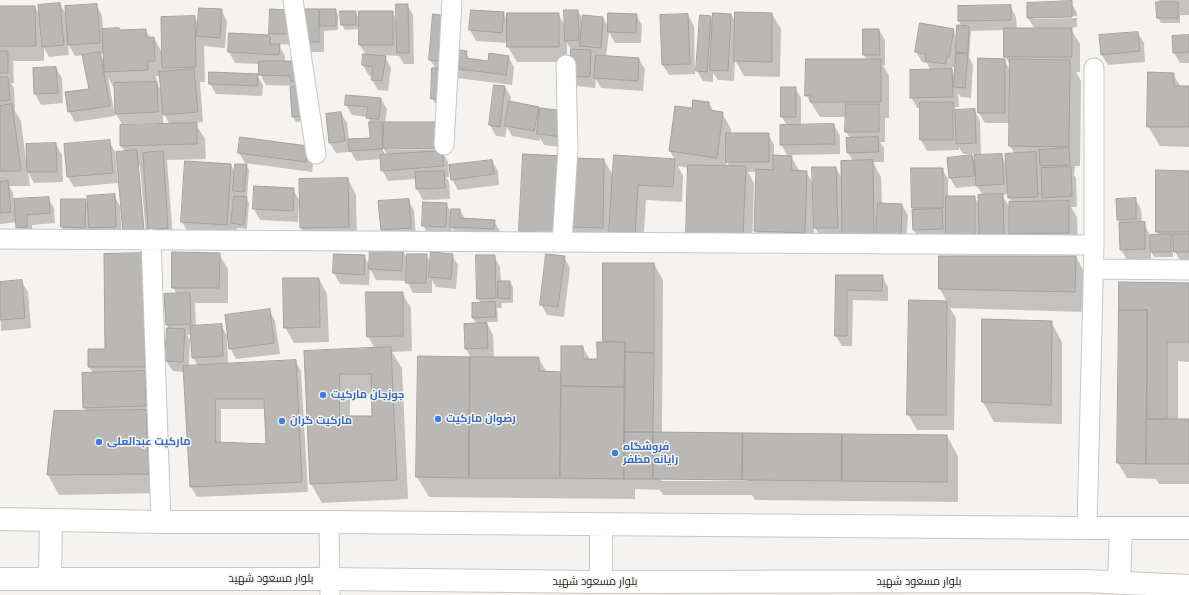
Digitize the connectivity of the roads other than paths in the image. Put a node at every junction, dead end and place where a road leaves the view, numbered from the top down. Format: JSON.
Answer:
{"nodes":[{"id":1,"x":293,"y":0,"type":"edge"},
{"id":2,"x":452,"y":0,"type":"edge"},
{"id":3,"x":566,"y":64,"type":"dead end"},
{"id":4,"x":1094,"y":68,"type":"dead end"},
{"id":5,"x":444,"y":145,"type":"dead end"},
{"id":6,"x":316,"y":154,"type":"dead end"},
{"id":7,"x":0,"y":239,"type":"edge"},
{"id":8,"x":151,"y":239,"type":"junction"},
{"id":9,"x":562,"y":242,"type":"junction"},
{"id":10,"x":1094,"y":245,"type":"junction"},
{"id":11,"x":1093,"y":269,"type":"junction"},
{"id":12,"x":1189,"y":270,"type":"edge"},
{"id":13,"x":0,"y":519,"type":"edge"},
{"id":14,"x":51,"y":520,"type":"junction"},
{"id":15,"x":161,"y":522,"type":"junction"},
{"id":16,"x":329,"y":522,"type":"junction"},
{"id":17,"x":601,"y":525,"type":"junction"},
{"id":18,"x":1087,"y":528,"type":"junction"},
{"id":19,"x":1121,"y":528,"type":"junction"},
{"id":20,"x":1189,"y":528,"type":"edge"},
{"id":21,"x":0,"y":579,"type":"edge"},
{"id":22,"x":50,"y":579,"type":"junction"},
{"id":23,"x":601,"y":582,"type":"junction"},
{"id":24,"x":1119,"y":583,"type":"junction"},
{"id":25,"x":1189,"y":586,"type":"edge"},
{"id":26,"x":329,"y":587,"type":"edge"},
{"id":27,"x":1085,"y":588,"type":"edge"}],
"edges":[{"from":1,"to":6,"type":"street"},
{"from":2,"to":5,"type":"street"},
{"from":3,"to":9,"type":"street"},
{"from":4,"to":10,"type":"street"},
{"from":7,"to":8,"type":"street"},
{"from":8,"to":9,"type":"street"},
{"from":8,"to":15,"type":"street"},
{"from":9,"to":10,"type":"street"},
{"from":10,"to":11,"type":"street"},
{"from":11,"to":12,"type":"street"},
{"from":11,"to":18,"type":"street"},
{"from":13,"to":14,"type":"main road"},
{"from":14,"to":15,"type":"main road"},
{"from":14,"to":22,"type":"main road"},
{"from":15,"to":16,"type":"main road"},
{"from":16,"to":17,"type":"main road"},
{"from":16,"to":26,"type":"street"},
{"from":17,"to":18,"type":"main road"},
{"from":17,"to":23,"type":"main road"},
{"from":18,"to":19,"type":"main road"},
{"from":19,"to":20,"type":"main road"},
{"from":19,"to":24,"type":"main road"},
{"from":21,"to":22,"type":"main road","name":"بلوار مسعود شهید"},
{"from":22,"to":26,"type":"main road","name":"بلوار مسعود شهید"},
{"from":23,"to":26,"type":"main road","name":"بلوار مسعود شهید"},
{"from":23,"to":27,"type":"main road","name":"بلوار مسعود شهید"},
{"from":24,"to":25,"type":"main road","name":"بلوار مسعود شهید"},
{"from":24,"to":27,"type":"main road","name":"بلوار مسعود شهید"}]}
